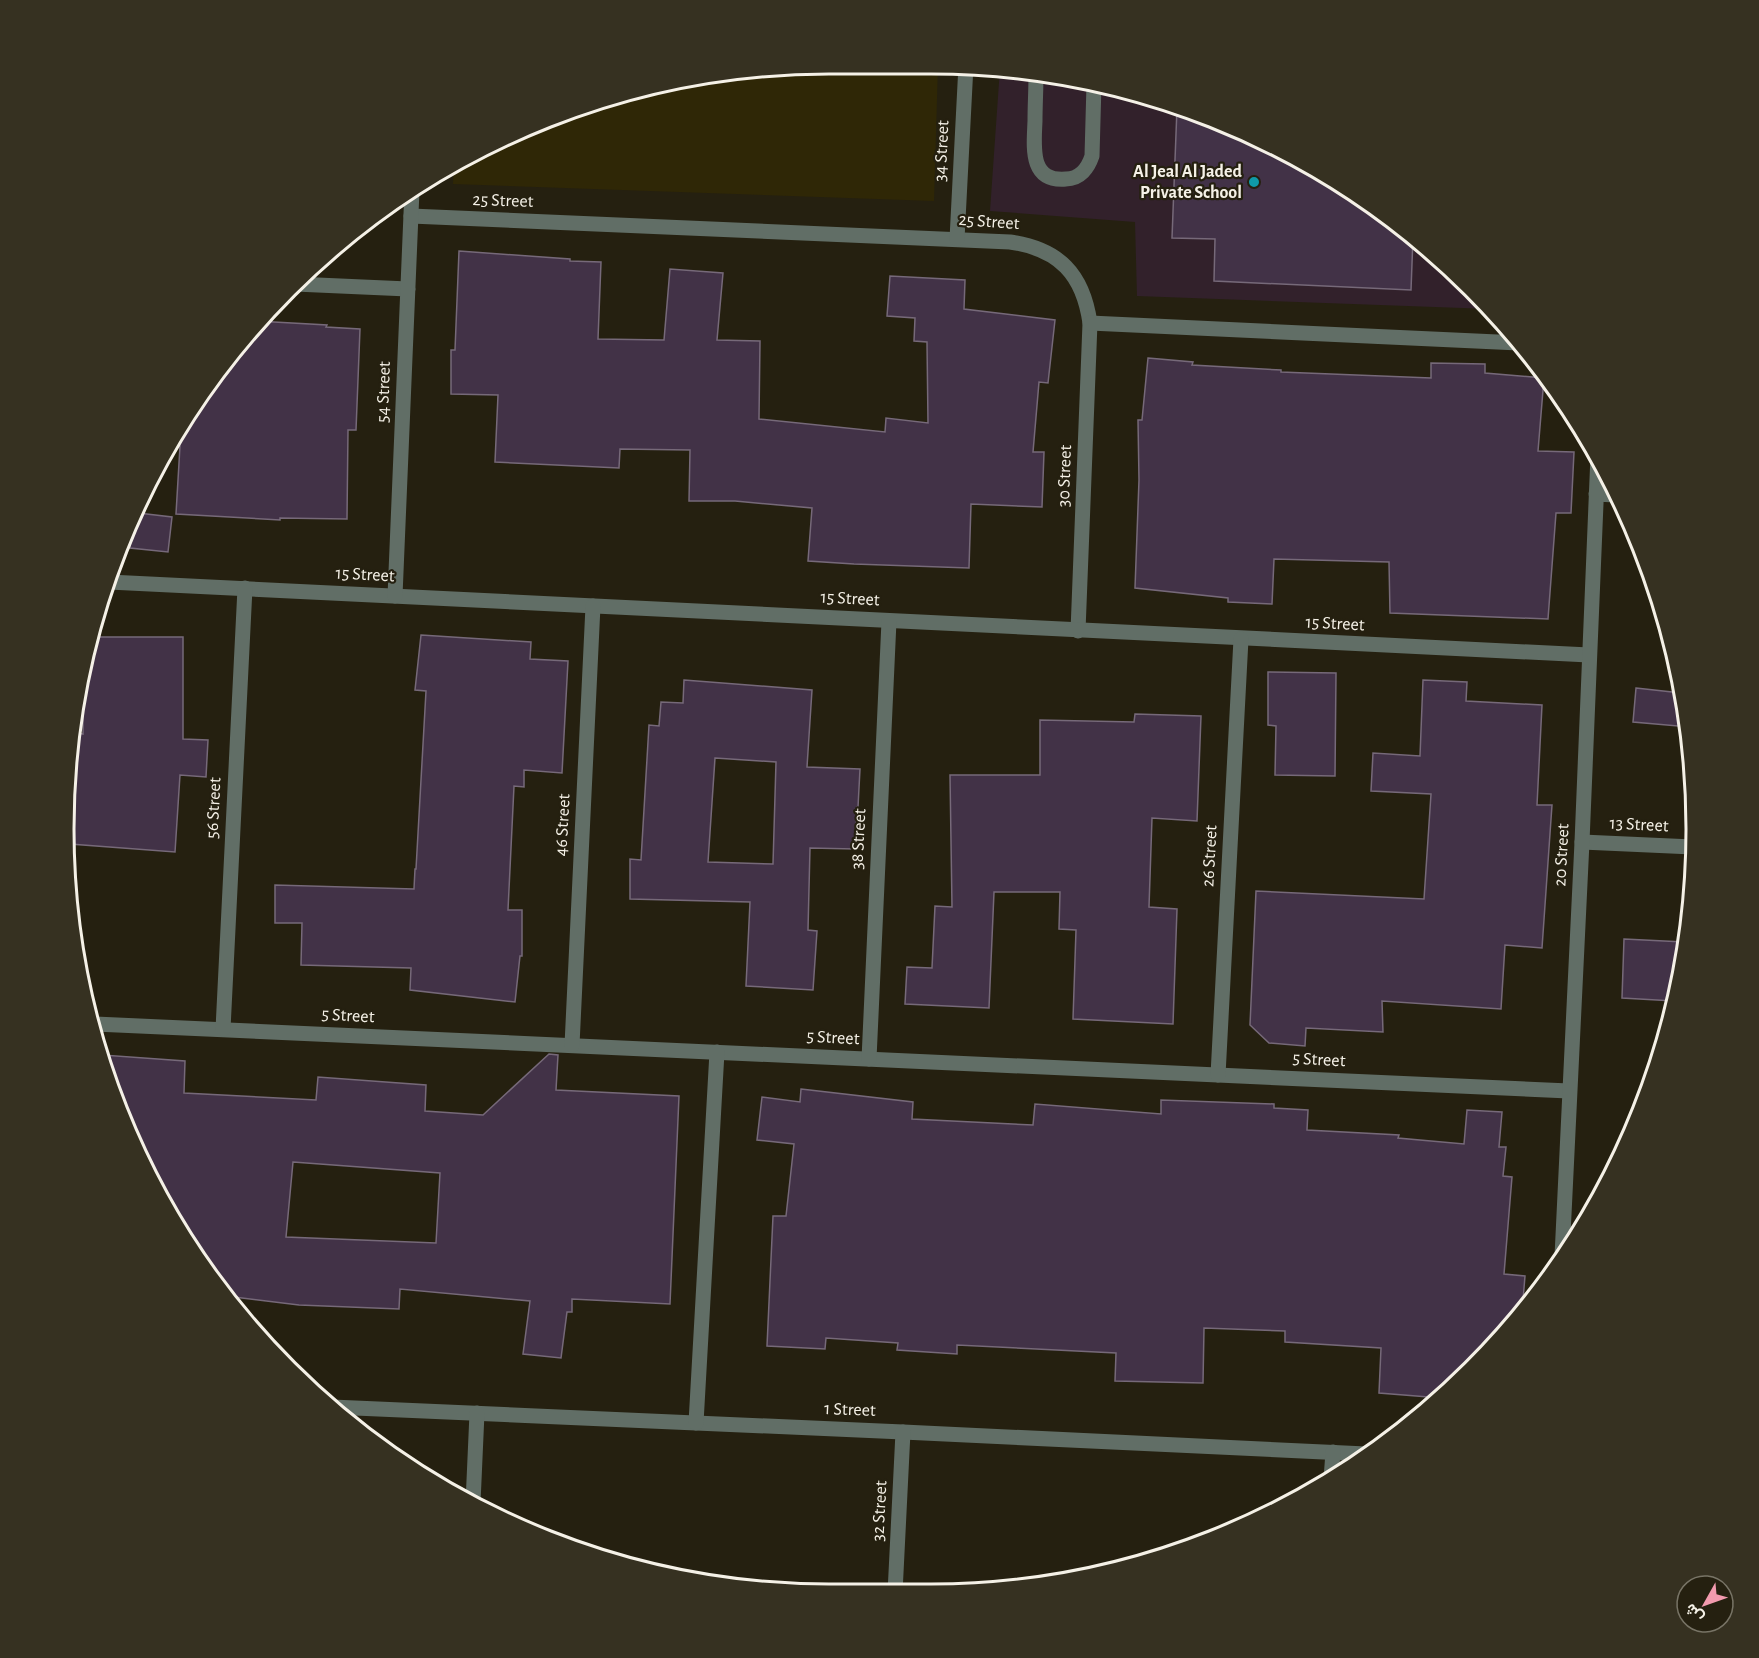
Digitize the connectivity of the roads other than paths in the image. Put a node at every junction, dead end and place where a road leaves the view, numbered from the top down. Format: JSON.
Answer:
{"nodes":[{"id":1,"x":965,"y":75,"type":"edge"},
{"id":2,"x":1036,"y":81,"type":"edge"},
{"id":3,"x":1094,"y":92,"type":"edge"},
{"id":4,"x":412,"y":199,"type":"edge"},
{"id":5,"x":411,"y":216,"type":"junction"},
{"id":6,"x":957,"y":239,"type":"junction"},
{"id":7,"x":306,"y":284,"type":"edge"},
{"id":8,"x":408,"y":289,"type":"junction"},
{"id":9,"x":1090,"y":322,"type":"junction"},
{"id":10,"x":1507,"y":342,"type":"edge"},
{"id":11,"x":1597,"y":475,"type":"edge"},
{"id":12,"x":1596,"y":494,"type":"junction"},
{"id":13,"x":1608,"y":495,"type":"edge"},
{"id":14,"x":115,"y":582,"type":"edge"},
{"id":15,"x":244,"y":588,"type":"junction"},
{"id":16,"x":395,"y":596,"type":"junction"},
{"id":17,"x":593,"y":606,"type":"junction"},
{"id":18,"x":889,"y":621,"type":"junction"},
{"id":19,"x":1078,"y":631,"type":"junction"},
{"id":20,"x":1241,"y":639,"type":"junction"},
{"id":21,"x":1589,"y":656,"type":"junction"},
{"id":22,"x":1582,"y":842,"type":"junction"},
{"id":23,"x":1685,"y":847,"type":"edge"},
{"id":24,"x":99,"y":1024,"type":"edge"},
{"id":25,"x":223,"y":1029,"type":"junction"},
{"id":26,"x":572,"y":1046,"type":"junction"},
{"id":27,"x":717,"y":1052,"type":"junction"},
{"id":28,"x":868,"y":1059,"type":"junction"},
{"id":29,"x":1218,"y":1075,"type":"junction"},
{"id":30,"x":1569,"y":1091,"type":"junction"},
{"id":31,"x":1563,"y":1242,"type":"edge"},
{"id":32,"x":344,"y":1407,"type":"edge"},
{"id":33,"x":477,"y":1413,"type":"junction"},
{"id":34,"x":696,"y":1423,"type":"junction"},
{"id":35,"x":903,"y":1431,"type":"junction"},
{"id":36,"x":1333,"y":1452,"type":"junction"},
{"id":37,"x":1355,"y":1453,"type":"edge"},
{"id":38,"x":1332,"y":1468,"type":"edge"},
{"id":39,"x":473,"y":1495,"type":"edge"},
{"id":40,"x":895,"y":1584,"type":"edge"}],
"edges":[{"from":1,"to":6,"type":"street","name":"34 Street"},
{"from":2,"to":3,"type":"street"},
{"from":4,"to":5,"type":"street","name":"54 Street"},
{"from":5,"to":6,"type":"street","name":"25 Street"},
{"from":5,"to":8,"type":"street","name":"54 Street"},
{"from":6,"to":9,"type":"street","name":"25 Street"},
{"from":7,"to":8,"type":"street"},
{"from":8,"to":16,"type":"street","name":"54 Street"},
{"from":9,"to":10,"type":"street"},
{"from":9,"to":19,"type":"street","name":"30 Street"},
{"from":11,"to":12,"type":"street","name":"20 Street"},
{"from":12,"to":13,"type":"street"},
{"from":12,"to":21,"type":"street","name":"20 Street"},
{"from":14,"to":15,"type":"street","name":"15 Street"},
{"from":15,"to":16,"type":"street","name":"15 Street"},
{"from":15,"to":25,"type":"street","name":"56 Street"},
{"from":16,"to":17,"type":"street","name":"15 Street"},
{"from":17,"to":18,"type":"street","name":"15 Street"},
{"from":17,"to":26,"type":"street","name":"46 Street"},
{"from":18,"to":19,"type":"street","name":"15 Street"},
{"from":18,"to":28,"type":"street","name":"38 Street"},
{"from":19,"to":20,"type":"street","name":"15 Street"},
{"from":20,"to":21,"type":"street","name":"15 Street"},
{"from":20,"to":29,"type":"street","name":"26 Street"},
{"from":21,"to":22,"type":"street","name":"20 Street"},
{"from":22,"to":23,"type":"street","name":"13 Street"},
{"from":22,"to":30,"type":"street","name":"20 Street"},
{"from":24,"to":25,"type":"street","name":"5 Street"},
{"from":25,"to":26,"type":"street","name":"5 Street"},
{"from":26,"to":27,"type":"street","name":"5 Street"},
{"from":27,"to":28,"type":"street","name":"5 Street"},
{"from":27,"to":34,"type":"street"},
{"from":28,"to":29,"type":"street","name":"5 Street"},
{"from":29,"to":30,"type":"street","name":"5 Street"},
{"from":30,"to":31,"type":"street","name":"20 Street"},
{"from":32,"to":33,"type":"street","name":"1 Street"},
{"from":33,"to":34,"type":"street","name":"1 Street"},
{"from":33,"to":39,"type":"street"},
{"from":34,"to":35,"type":"street","name":"1 Street"},
{"from":35,"to":36,"type":"street","name":"1 Street"},
{"from":35,"to":40,"type":"street","name":"32 Street"},
{"from":36,"to":37,"type":"street","name":"1 Street"},
{"from":36,"to":38,"type":"street"}]}
